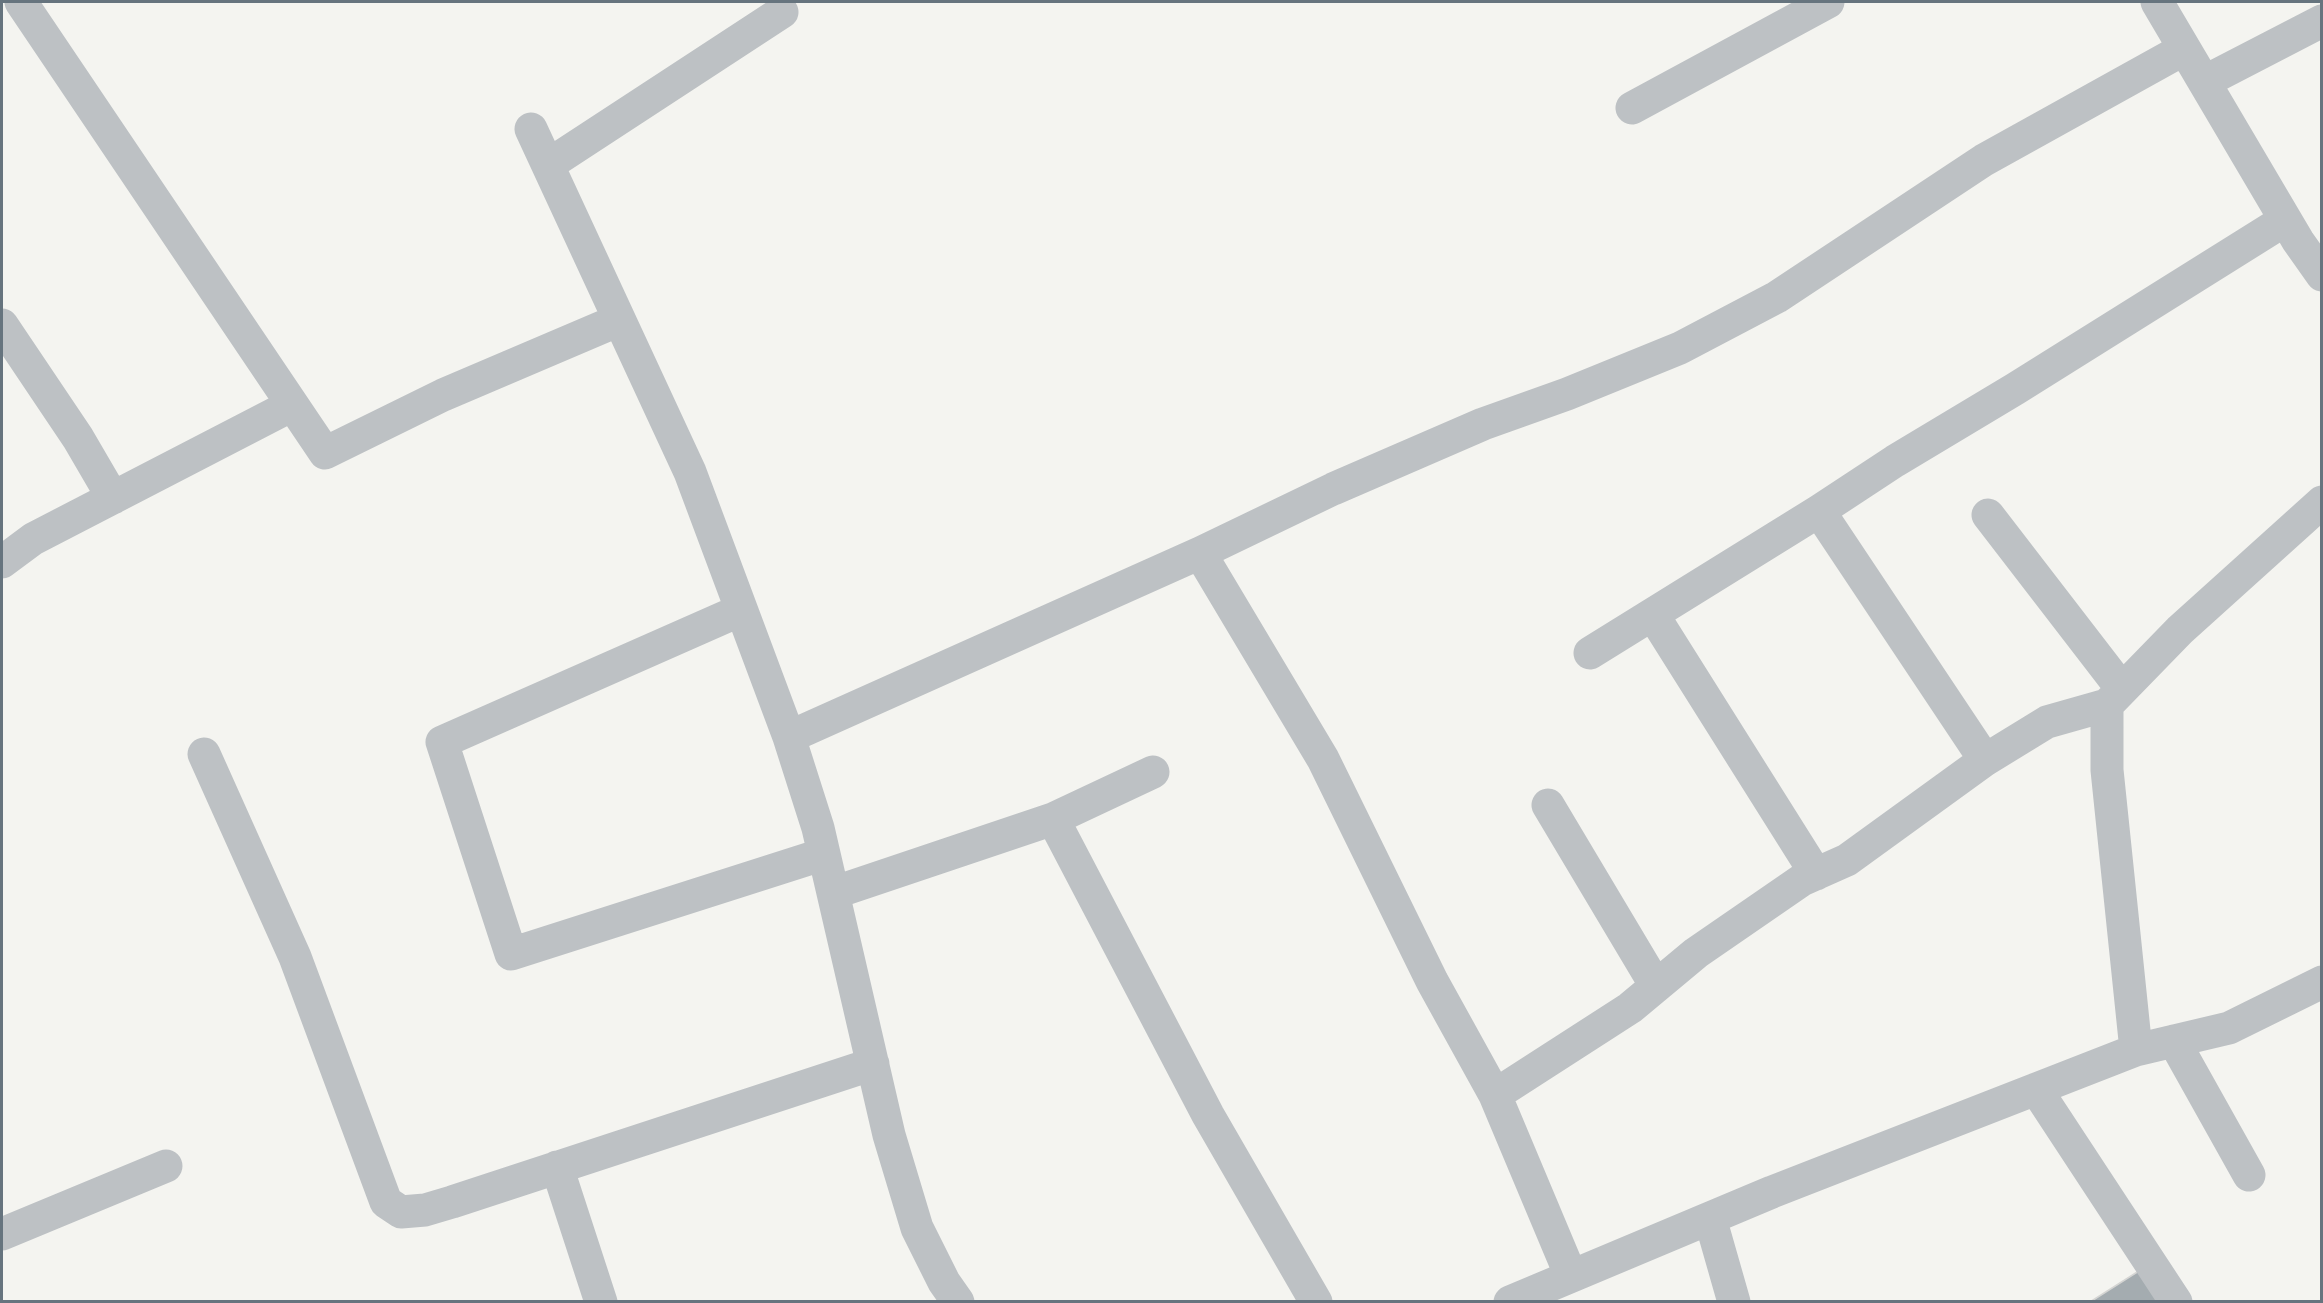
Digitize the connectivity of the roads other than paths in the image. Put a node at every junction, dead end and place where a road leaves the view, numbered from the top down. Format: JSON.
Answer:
{"nodes":[{"id":1,"x":21,"y":2,"type":"edge"},
{"id":2,"x":1828,"y":2,"type":"edge"},
{"id":3,"x":2157,"y":2,"type":"edge"},
{"id":4,"x":782,"y":12,"type":"dead end"},
{"id":5,"x":2322,"y":21,"type":"edge"},
{"id":6,"x":2184,"y":49,"type":"junction"},
{"id":7,"x":2204,"y":82,"type":"junction"},
{"id":8,"x":1632,"y":108,"type":"dead end"},
{"id":9,"x":531,"y":129,"type":"dead end"},
{"id":10,"x":548,"y":165,"type":"junction"},
{"id":11,"x":2285,"y":220,"type":"junction"},
{"id":12,"x":2322,"y":275,"type":"edge"},
{"id":13,"x":619,"y":320,"type":"junction"},
{"id":14,"x":2,"y":325,"type":"edge"},
{"id":15,"x":292,"y":405,"type":"junction"},
{"id":16,"x":113,"y":498,"type":"junction"},
{"id":17,"x":2322,"y":502,"type":"edge"},
{"id":18,"x":1819,"y":511,"type":"junction"},
{"id":19,"x":1988,"y":515,"type":"dead end"},
{"id":20,"x":1200,"y":553,"type":"junction"},
{"id":21,"x":2,"y":562,"type":"edge"},
{"id":22,"x":741,"y":610,"type":"junction"},
{"id":23,"x":1653,"y":615,"type":"junction"},
{"id":24,"x":1590,"y":653,"type":"dead end"},
{"id":25,"x":2115,"y":697,"type":"junction"},
{"id":26,"x":789,"y":737,"type":"junction"},
{"id":27,"x":204,"y":754,"type":"dead end"},
{"id":28,"x":1985,"y":760,"type":"junction"},
{"id":29,"x":1152,"y":771,"type":"dead end"},
{"id":30,"x":1548,"y":805,"type":"dead end"},
{"id":31,"x":1053,"y":819,"type":"junction"},
{"id":32,"x":824,"y":854,"type":"junction"},
{"id":33,"x":1816,"y":874,"type":"junction"},
{"id":34,"x":833,"y":893,"type":"junction"},
{"id":35,"x":2322,"y":982,"type":"edge"},
{"id":36,"x":1656,"y":986,"type":"junction"},
{"id":37,"x":2174,"y":1041,"type":"junction"},
{"id":38,"x":2136,"y":1050,"type":"junction"},
{"id":39,"x":873,"y":1064,"type":"junction"},
{"id":40,"x":2036,"y":1089,"type":"junction"},
{"id":41,"x":1495,"y":1095,"type":"junction"},
{"id":42,"x":166,"y":1166,"type":"dead end"},
{"id":43,"x":557,"y":1167,"type":"junction"},
{"id":44,"x":2249,"y":1175,"type":"dead end"},
{"id":45,"x":1710,"y":1218,"type":"junction"},
{"id":46,"x":2,"y":1234,"type":"edge"},
{"id":47,"x":1571,"y":1276,"type":"junction"},
{"id":48,"x":601,"y":1302,"type":"edge"},
{"id":49,"x":958,"y":1302,"type":"edge"},
{"id":50,"x":1316,"y":1302,"type":"edge"},
{"id":51,"x":1510,"y":1302,"type":"edge"},
{"id":52,"x":1734,"y":1302,"type":"edge"},
{"id":53,"x":2176,"y":1302,"type":"edge"}],
"edges":[{"from":1,"to":15,"type":"street"},
{"from":2,"to":8,"type":"street"},
{"from":3,"to":6,"type":"street"},
{"from":4,"to":10,"type":"street"},
{"from":5,"to":7,"type":"street"},
{"from":6,"to":7,"type":"street"},
{"from":6,"to":20,"type":"street"},
{"from":7,"to":11,"type":"street"},
{"from":9,"to":10,"type":"street"},
{"from":10,"to":13,"type":"street"},
{"from":11,"to":12,"type":"street"},
{"from":11,"to":18,"type":"street"},
{"from":13,"to":15,"type":"street"},
{"from":13,"to":22,"type":"street"},
{"from":14,"to":16,"type":"street"},
{"from":15,"to":16,"type":"street"},
{"from":16,"to":21,"type":"street"},
{"from":17,"to":25,"type":"street"},
{"from":18,"to":23,"type":"street"},
{"from":18,"to":28,"type":"street"},
{"from":19,"to":25,"type":"street"},
{"from":20,"to":26,"type":"street"},
{"from":20,"to":41,"type":"street"},
{"from":22,"to":26,"type":"street"},
{"from":22,"to":32,"type":"street"},
{"from":23,"to":24,"type":"street"},
{"from":23,"to":33,"type":"street"},
{"from":25,"to":28,"type":"street"},
{"from":25,"to":38,"type":"street"},
{"from":26,"to":32,"type":"street"},
{"from":27,"to":43,"type":"street"},
{"from":28,"to":33,"type":"street"},
{"from":29,"to":31,"type":"street"},
{"from":30,"to":36,"type":"street"},
{"from":31,"to":34,"type":"street"},
{"from":31,"to":50,"type":"street"},
{"from":32,"to":34,"type":"street"},
{"from":33,"to":36,"type":"street"},
{"from":34,"to":39,"type":"street"},
{"from":35,"to":37,"type":"street"},
{"from":36,"to":41,"type":"street"},
{"from":37,"to":38,"type":"street"},
{"from":37,"to":44,"type":"street"},
{"from":38,"to":40,"type":"street"},
{"from":39,"to":43,"type":"street"},
{"from":39,"to":49,"type":"street"},
{"from":40,"to":45,"type":"street"},
{"from":40,"to":53,"type":"street"},
{"from":41,"to":47,"type":"street"},
{"from":42,"to":46,"type":"street"},
{"from":43,"to":48,"type":"street"},
{"from":45,"to":47,"type":"street"},
{"from":45,"to":52,"type":"street"},
{"from":47,"to":51,"type":"street"}]}
